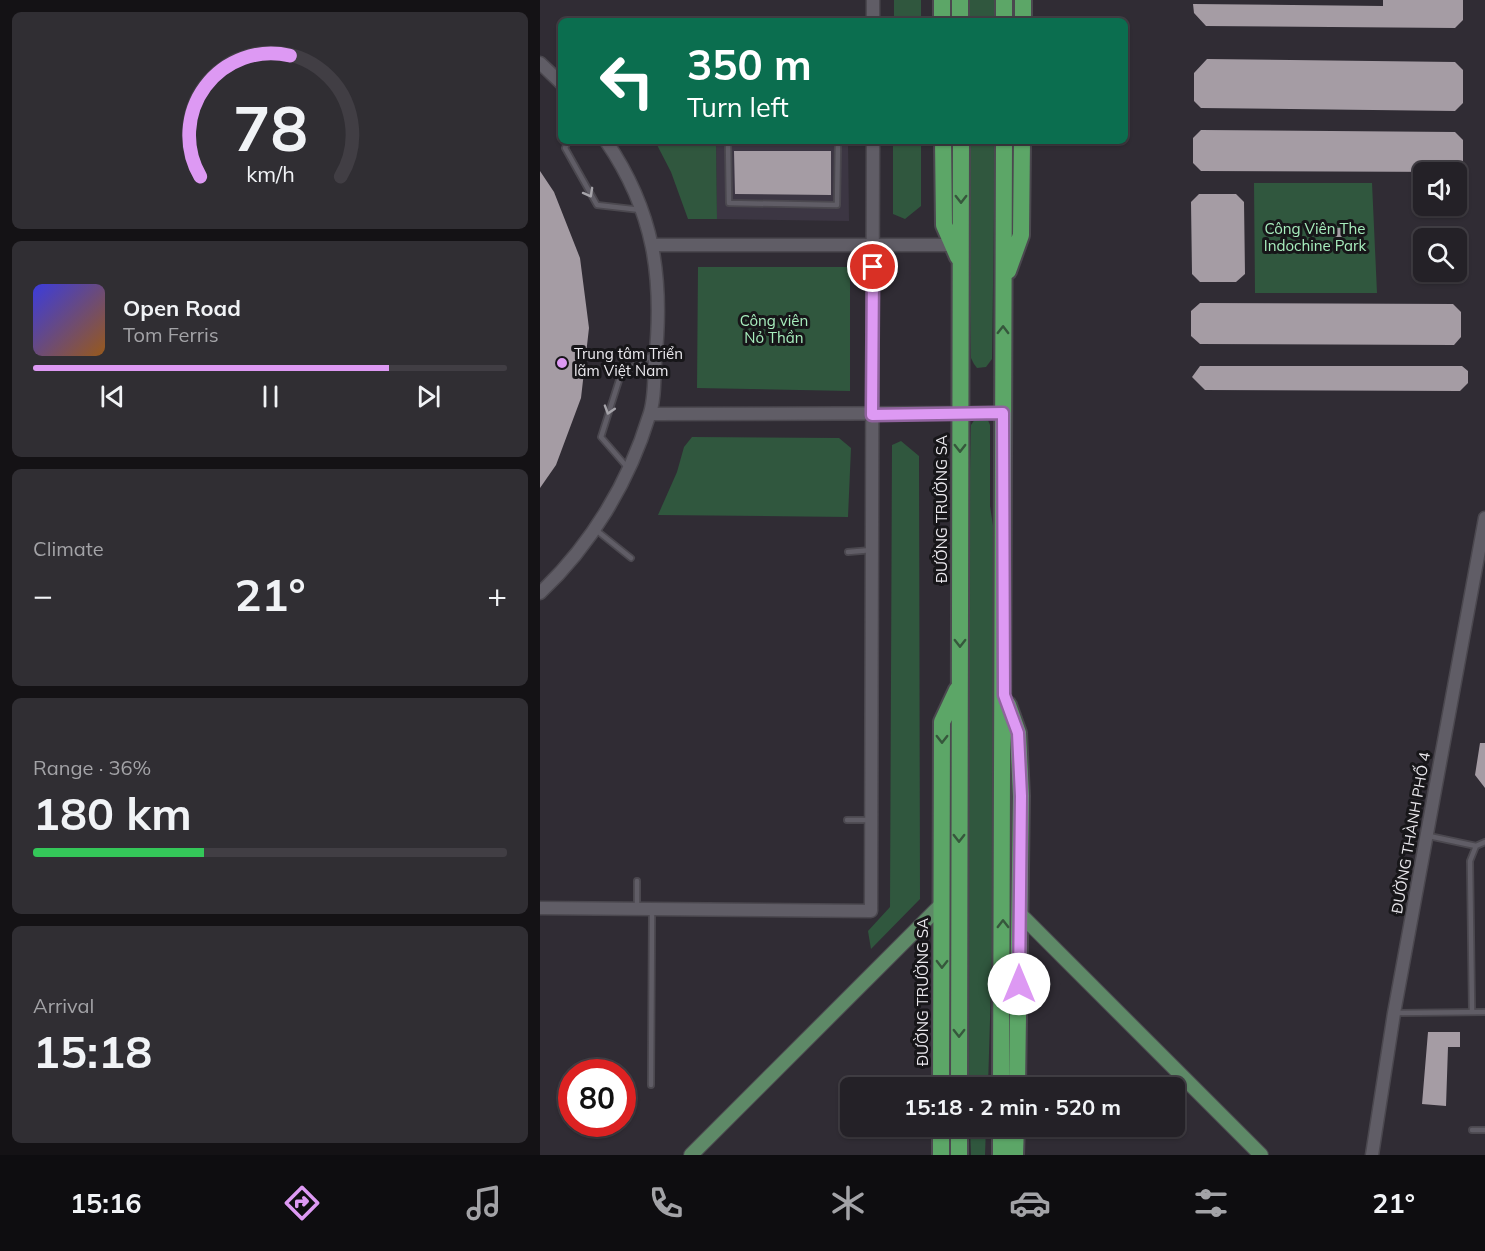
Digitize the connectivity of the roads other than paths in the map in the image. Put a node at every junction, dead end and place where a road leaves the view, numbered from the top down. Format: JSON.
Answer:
{"nodes":[{"id":1,"x":873,"y":0,"type":"edge"},
{"id":2,"x":942,"y":0,"type":"edge"},
{"id":3,"x":960,"y":0,"type":"edge"},
{"id":4,"x":1004,"y":0,"type":"edge"},
{"id":5,"x":1023,"y":0,"type":"edge"},
{"id":6,"x":873,"y":18,"type":"edge"},
{"id":7,"x":942,"y":18,"type":"edge"},
{"id":8,"x":960,"y":18,"type":"edge"},
{"id":9,"x":1004,"y":18,"type":"edge"},
{"id":10,"x":1023,"y":18,"type":"edge"},
{"id":11,"x":540,"y":63,"type":"edge"},
{"id":12,"x":558,"y":80,"type":"edge"},
{"id":13,"x":567,"y":144,"type":"edge"},
{"id":14,"x":608,"y":144,"type":"edge"},
{"id":15,"x":728,"y":144,"type":"edge"},
{"id":16,"x":838,"y":144,"type":"edge"},
{"id":17,"x":873,"y":144,"type":"edge"},
{"id":18,"x":943,"y":144,"type":"edge"},
{"id":19,"x":961,"y":144,"type":"edge"},
{"id":20,"x":1004,"y":144,"type":"edge"},
{"id":21,"x":1022,"y":144,"type":"edge"},
{"id":22,"x":944,"y":162,"type":"junction"},
{"id":23,"x":961,"y":163,"type":"junction"},
{"id":24,"x":1003,"y":174,"type":"junction"},
{"id":25,"x":1021,"y":174,"type":"junction"},
{"id":26,"x":644,"y":210,"type":"junction"},
{"id":27,"x":652,"y":244,"type":"junction"},
{"id":28,"x":873,"y":245,"type":"junction"},
{"id":29,"x":952,"y":245,"type":"junction"},
{"id":30,"x":960,"y":263,"type":"junction"},
{"id":31,"x":1003,"y":286,"type":"junction"},
{"id":32,"x":656,"y":352,"type":"junction"},
{"id":33,"x":1003,"y":413,"type":"junction"},
{"id":34,"x":650,"y":414,"type":"junction"},
{"id":35,"x":960,"y":414,"type":"junction"},
{"id":36,"x":872,"y":415,"type":"junction"},
{"id":37,"x":629,"y":469,"type":"junction"},
{"id":38,"x":1485,"y":518,"type":"edge"},
{"id":39,"x":594,"y":529,"type":"junction"},
{"id":40,"x":872,"y":550,"type":"junction"},
{"id":41,"x":848,"y":552,"type":"dead end"},
{"id":42,"x":631,"y":558,"type":"dead end"},
{"id":43,"x":542,"y":588,"type":"edge"},
{"id":44,"x":960,"y":684,"type":"junction"},
{"id":45,"x":1004,"y":695,"type":"junction"},
{"id":46,"x":847,"y":820,"type":"dead end"},
{"id":47,"x":871,"y":820,"type":"junction"},
{"id":48,"x":1426,"y":835,"type":"junction"},
{"id":49,"x":1485,"y":842,"type":"edge"},
{"id":50,"x":1476,"y":846,"type":"junction"},
{"id":51,"x":637,"y":881,"type":"dead end"},
{"id":52,"x":941,"y":905,"type":"junction"},
{"id":53,"x":637,"y":907,"type":"junction"},
{"id":54,"x":540,"y":908,"type":"edge"},
{"id":55,"x":652,"y":908,"type":"junction"},
{"id":56,"x":1019,"y":913,"type":"junction"},
{"id":57,"x":1394,"y":1012,"type":"junction"},
{"id":58,"x":1472,"y":1012,"type":"junction"},
{"id":59,"x":1485,"y":1012,"type":"edge"},
{"id":60,"x":941,"y":1077,"type":"edge"},
{"id":61,"x":959,"y":1077,"type":"edge"},
{"id":62,"x":1002,"y":1077,"type":"edge"},
{"id":63,"x":1017,"y":1077,"type":"edge"},
{"id":64,"x":651,"y":1085,"type":"dead end"},
{"id":65,"x":1472,"y":1130,"type":"dead end"},
{"id":66,"x":1485,"y":1130,"type":"edge"},
{"id":67,"x":941,"y":1137,"type":"edge"},
{"id":68,"x":959,"y":1137,"type":"edge"},
{"id":69,"x":1001,"y":1137,"type":"edge"},
{"id":70,"x":1016,"y":1137,"type":"edge"},
{"id":71,"x":691,"y":1155,"type":"edge"},
{"id":72,"x":941,"y":1155,"type":"edge"},
{"id":73,"x":959,"y":1155,"type":"edge"},
{"id":74,"x":1001,"y":1155,"type":"edge"},
{"id":75,"x":1015,"y":1155,"type":"edge"},
{"id":76,"x":1261,"y":1155,"type":"edge"},
{"id":77,"x":1372,"y":1155,"type":"edge"}],
"edges":[{"from":1,"to":6,"type":"street"},
{"from":2,"to":7,"type":"highway"},
{"from":3,"to":8,"type":"highway"},
{"from":4,"to":9,"type":"highway"},
{"from":5,"to":10,"type":"highway"},
{"from":11,"to":12,"type":"street"},
{"from":13,"to":26,"type":"lane","one_way":true},
{"from":14,"to":26,"type":"street"},
{"from":15,"to":16,"type":"lane"},
{"from":17,"to":28,"type":"street"},
{"from":18,"to":22,"type":"highway","name":"ĐƯỜNG TRƯỜNG SA"},
{"from":19,"to":23,"type":"highway","name":"ĐƯỜNG TRƯỜNG SA"},
{"from":20,"to":24,"type":"highway"},
{"from":21,"to":25,"type":"highway"},
{"from":22,"to":23,"type":"highway"},
{"from":22,"to":29,"type":"highway","name":"ĐƯỜNG TRƯỜNG SA"},
{"from":23,"to":30,"type":"highway","name":"ĐƯỜNG TRƯỜNG SA","one_way":true},
{"from":24,"to":25,"type":"highway"},
{"from":24,"to":31,"type":"highway"},
{"from":25,"to":31,"type":"highway"},
{"from":26,"to":27,"type":"street"},
{"from":27,"to":28,"type":"street"},
{"from":27,"to":32,"type":"street"},
{"from":28,"to":29,"type":"street"},
{"from":28,"to":36,"type":"street"},
{"from":29,"to":30,"type":"highway","name":"ĐƯỜNG TRƯỜNG SA"},
{"from":30,"to":35,"type":"highway","name":"ĐƯỜNG TRƯỜNG SA"},
{"from":33,"to":31,"type":"highway","one_way":true},
{"from":32,"to":34,"type":"street"},
{"from":32,"to":37,"type":"lane","one_way":true},
{"from":33,"to":35,"type":"street"},
{"from":33,"to":45,"type":"highway"},
{"from":34,"to":36,"type":"street"},
{"from":34,"to":37,"type":"street"},
{"from":35,"to":36,"type":"street"},
{"from":35,"to":44,"type":"highway","name":"ĐƯỜNG TRƯỜNG SA","one_way":true},
{"from":36,"to":40,"type":"street"},
{"from":37,"to":39,"type":"street"},
{"from":38,"to":48,"type":"street","name":"ĐƯỜNG THÀNH PHỐ 4"},
{"from":39,"to":42,"type":"lane"},
{"from":39,"to":43,"type":"street"},
{"from":40,"to":41,"type":"lane"},
{"from":40,"to":47,"type":"street"},
{"from":44,"to":52,"type":"highway","name":"ĐƯỜNG TRƯỜNG SA","one_way":true},
{"from":44,"to":61,"type":"highway","name":"ĐƯỜNG TRƯỜNG SA","one_way":true},
{"from":45,"to":56,"type":"highway"},
{"from":62,"to":45,"type":"highway","one_way":true},
{"from":46,"to":47,"type":"lane"},
{"from":47,"to":55,"type":"street"},
{"from":48,"to":50,"type":"lane"},
{"from":48,"to":57,"type":"street","name":"ĐƯỜNG THÀNH PHỐ 4"},
{"from":49,"to":50,"type":"lane"},
{"from":50,"to":58,"type":"lane"},
{"from":51,"to":53,"type":"lane"},
{"from":52,"to":60,"type":"highway","name":"ĐƯỜNG TRƯỜNG SA","one_way":true},
{"from":52,"to":71,"type":"main road"},
{"from":53,"to":54,"type":"street"},
{"from":53,"to":55,"type":"street"},
{"from":55,"to":64,"type":"lane"},
{"from":56,"to":63,"type":"highway"},
{"from":56,"to":76,"type":"main road"},
{"from":57,"to":58,"type":"lane"},
{"from":57,"to":77,"type":"street","name":"ĐƯỜNG THÀNH PHỐ 4"},
{"from":58,"to":59,"type":"lane"},
{"from":65,"to":66,"type":"lane"},
{"from":67,"to":72,"type":"highway"},
{"from":68,"to":73,"type":"highway"},
{"from":69,"to":74,"type":"highway"},
{"from":70,"to":75,"type":"highway"}]}
